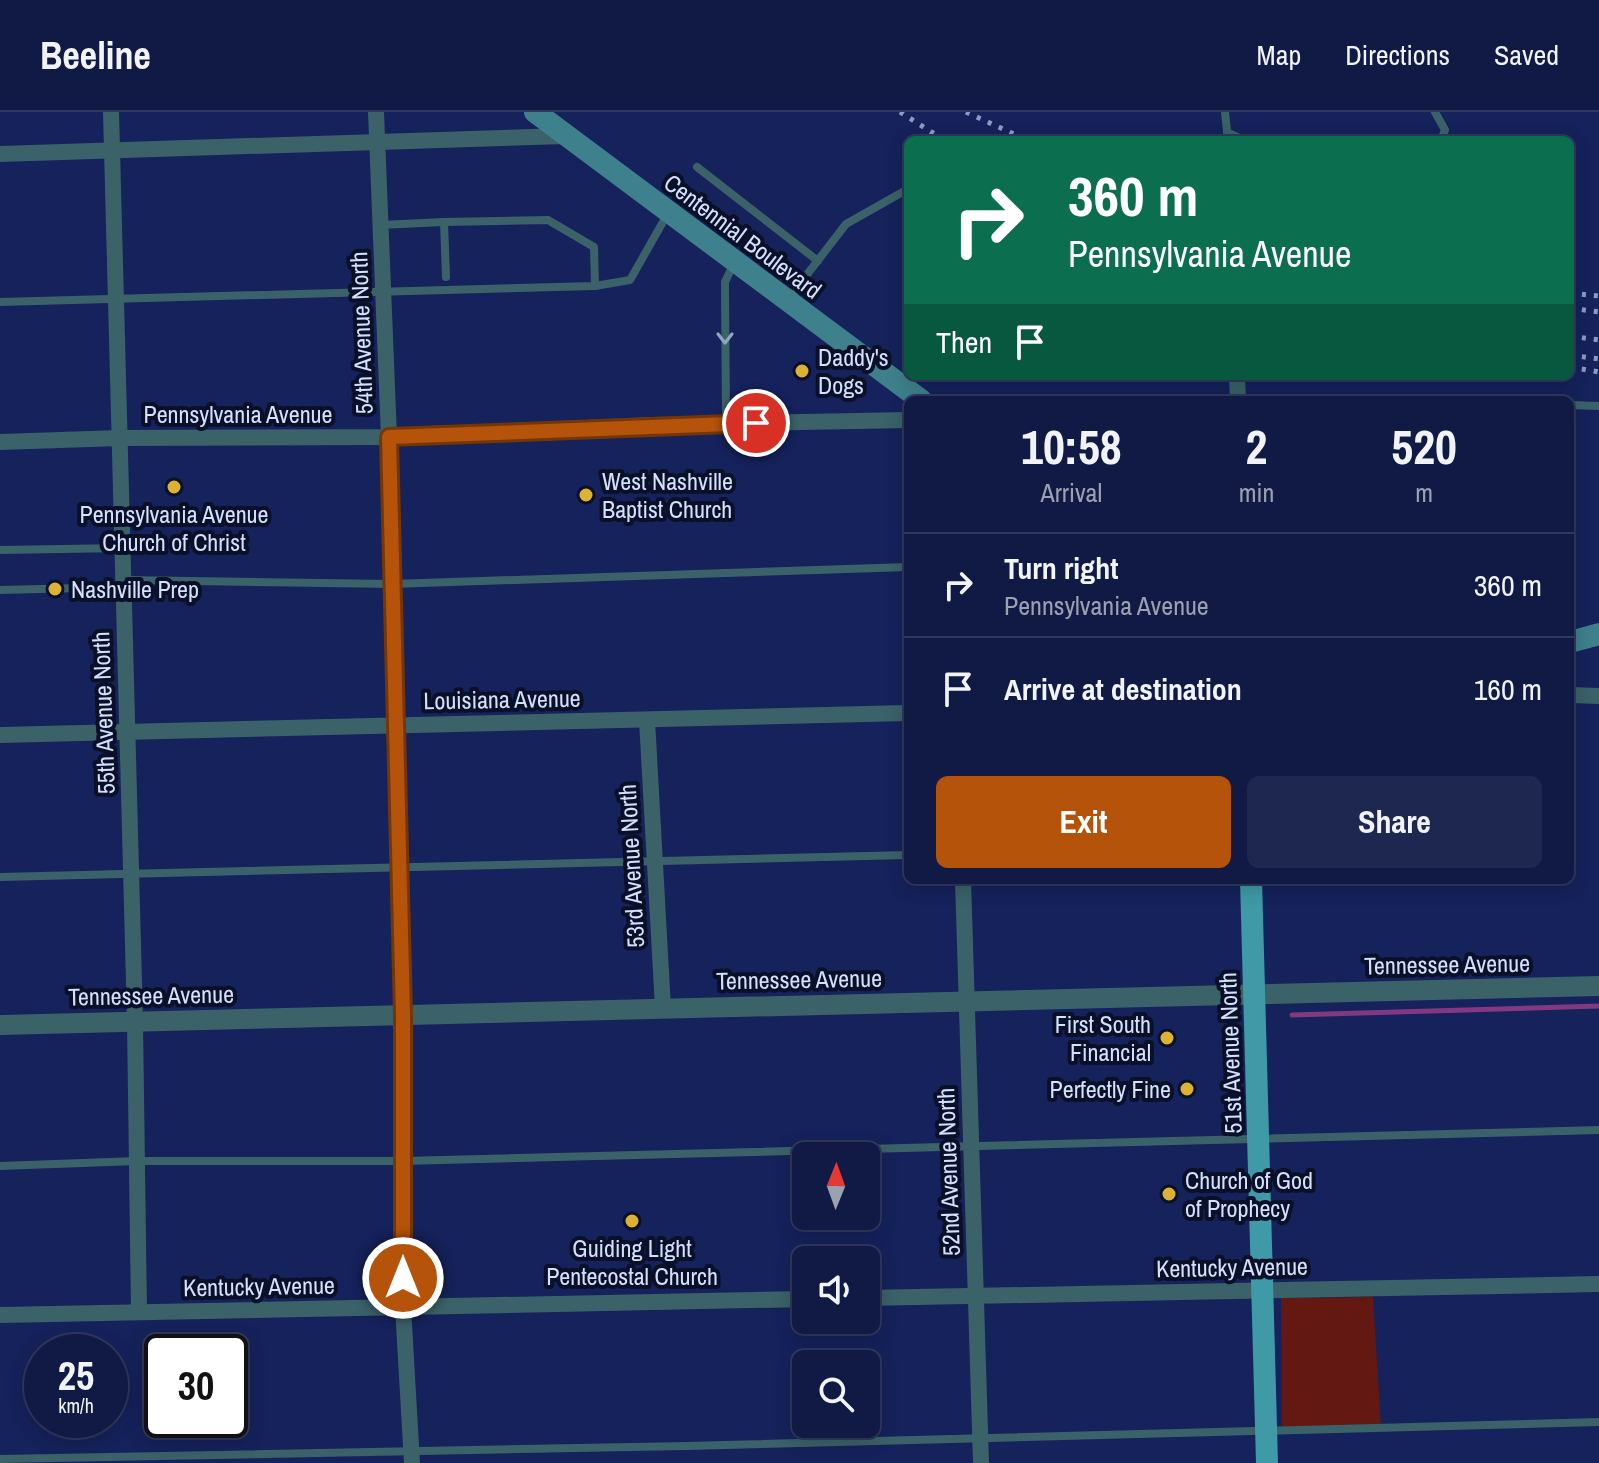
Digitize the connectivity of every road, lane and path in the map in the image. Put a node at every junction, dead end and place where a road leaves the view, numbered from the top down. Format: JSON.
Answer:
{"nodes":[{"id":1,"x":111,"y":112,"type":"edge"},
{"id":2,"x":376,"y":112,"type":"edge"},
{"id":3,"x":535,"y":112,"type":"edge"},
{"id":4,"x":1225,"y":112,"type":"edge"},
{"id":5,"x":1435,"y":112,"type":"edge"},
{"id":6,"x":566,"y":136,"type":"junction"},
{"id":7,"x":1227,"y":136,"type":"edge"},
{"id":8,"x":1443,"y":136,"type":"edge"},
{"id":9,"x":376,"y":141,"type":"junction"},
{"id":10,"x":112,"y":150,"type":"junction"},
{"id":11,"x":0,"y":154,"type":"edge"},
{"id":12,"x":697,"y":167,"type":"dead end"},
{"id":13,"x":904,"y":191,"type":"edge"},
{"id":14,"x":669,"y":212,"type":"junction"},
{"id":15,"x":444,"y":222,"type":"junction"},
{"id":16,"x":380,"y":225,"type":"junction"},
{"id":17,"x":818,"y":261,"type":"junction"},
{"id":18,"x":735,"y":262,"type":"junction"},
{"id":19,"x":446,"y":277,"type":"dead end"},
{"id":20,"x":595,"y":286,"type":"junction"},
{"id":21,"x":383,"y":292,"type":"junction"},
{"id":22,"x":116,"y":299,"type":"junction"},
{"id":23,"x":0,"y":302,"type":"edge"},
{"id":24,"x":786,"y":302,"type":"junction"},
{"id":25,"x":915,"y":396,"type":"edge"},
{"id":26,"x":1574,"y":405,"type":"edge"},
{"id":27,"x":1599,"y":406,"type":"edge"},
{"id":28,"x":904,"y":420,"type":"edge"},
{"id":29,"x":726,"y":424,"type":"junction"},
{"id":30,"x":389,"y":437,"type":"junction"},
{"id":31,"x":120,"y":438,"type":"junction"},
{"id":32,"x":0,"y":442,"type":"edge"},
{"id":33,"x":123,"y":548,"type":"junction"},
{"id":34,"x":0,"y":550,"type":"edge"},
{"id":35,"x":904,"y":567,"type":"edge"},
{"id":36,"x":124,"y":584,"type":"junction"},
{"id":37,"x":392,"y":584,"type":"junction"},
{"id":38,"x":0,"y":590,"type":"edge"},
{"id":39,"x":1599,"y":634,"type":"edge"},
{"id":40,"x":1574,"y":641,"type":"edge"},
{"id":41,"x":1574,"y":695,"type":"edge"},
{"id":42,"x":1599,"y":696,"type":"edge"},
{"id":43,"x":904,"y":713,"type":"edge"},
{"id":44,"x":647,"y":720,"type":"junction"},
{"id":45,"x":395,"y":725,"type":"junction"},
{"id":46,"x":128,"y":731,"type":"junction"},
{"id":47,"x":0,"y":735,"type":"edge"},
{"id":48,"x":904,"y":855,"type":"edge"},
{"id":49,"x":655,"y":861,"type":"junction"},
{"id":50,"x":400,"y":867,"type":"junction"},
{"id":51,"x":131,"y":874,"type":"junction"},
{"id":52,"x":0,"y":877,"type":"edge"},
{"id":53,"x":963,"y":884,"type":"edge"},
{"id":54,"x":1251,"y":884,"type":"edge"},
{"id":55,"x":1599,"y":986,"type":"edge"},
{"id":56,"x":1253,"y":994,"type":"junction"},
{"id":57,"x":966,"y":1001,"type":"junction"},
{"id":58,"x":663,"y":1008,"type":"junction"},
{"id":59,"x":403,"y":1015,"type":"junction"},
{"id":60,"x":135,"y":1021,"type":"junction"},
{"id":61,"x":0,"y":1025,"type":"edge"},
{"id":62,"x":1599,"y":1130,"type":"edge"},
{"id":63,"x":1260,"y":1137,"type":"junction"},
{"id":64,"x":971,"y":1148,"type":"junction"},
{"id":65,"x":137,"y":1161,"type":"junction"},
{"id":66,"x":403,"y":1161,"type":"junction"},
{"id":67,"x":0,"y":1166,"type":"edge"},
{"id":68,"x":1599,"y":1284,"type":"edge"},
{"id":69,"x":1262,"y":1290,"type":"junction"},
{"id":70,"x":976,"y":1296,"type":"junction"},
{"id":71,"x":880,"y":1298,"type":"edge"},
{"id":72,"x":792,"y":1299,"type":"edge"},
{"id":73,"x":403,"y":1307,"type":"junction"},
{"id":74,"x":139,"y":1312,"type":"junction"},
{"id":75,"x":0,"y":1315,"type":"edge"},
{"id":76,"x":1599,"y":1422,"type":"edge"},
{"id":77,"x":1266,"y":1428,"type":"junction"},
{"id":78,"x":981,"y":1436,"type":"junction"},
{"id":79,"x":412,"y":1456,"type":"edge"},
{"id":80,"x":0,"y":1459,"type":"edge"},
{"id":81,"x":981,"y":1463,"type":"edge"},
{"id":82,"x":1267,"y":1463,"type":"edge"}],
"edges":[{"from":1,"to":10,"type":"street","name":"55th Avenue North"},
{"from":2,"to":9,"type":"street","name":"54th Avenue North"},
{"from":3,"to":6,"type":"main road","name":"Centennial Boulevard"},
{"from":4,"to":7,"type":"lane"},
{"from":5,"to":8,"type":"lane"},
{"from":6,"to":9,"type":"street"},
{"from":6,"to":14,"type":"main road","name":"Centennial Boulevard"},
{"from":9,"to":10,"type":"street"},
{"from":9,"to":16,"type":"street","name":"54th Avenue North"},
{"from":10,"to":11,"type":"street"},
{"from":10,"to":22,"type":"street","name":"55th Avenue North"},
{"from":12,"to":17,"type":"lane"},
{"from":13,"to":17,"type":"lane"},
{"from":14,"to":18,"type":"main road","name":"Centennial Boulevard"},
{"from":14,"to":20,"type":"lane"},
{"from":15,"to":16,"type":"lane"},
{"from":15,"to":19,"type":"lane"},
{"from":15,"to":20,"type":"lane"},
{"from":16,"to":21,"type":"street","name":"54th Avenue North"},
{"from":17,"to":24,"type":"lane"},
{"from":18,"to":24,"type":"main road","name":"Centennial Boulevard"},
{"from":18,"to":29,"type":"lane","one_way":true},
{"from":20,"to":21,"type":"lane"},
{"from":21,"to":22,"type":"lane"},
{"from":21,"to":30,"type":"street","name":"54th Avenue North"},
{"from":22,"to":23,"type":"lane"},
{"from":22,"to":31,"type":"street","name":"55th Avenue North"},
{"from":24,"to":25,"type":"main road","name":"Centennial Boulevard"},
{"from":26,"to":27,"type":"lane"},
{"from":28,"to":29,"type":"street","name":"Pennsylvania Avenue"},
{"from":29,"to":30,"type":"street","name":"Pennsylvania Avenue"},
{"from":30,"to":31,"type":"street","name":"Pennsylvania Avenue"},
{"from":30,"to":37,"type":"street","name":"54th Avenue North"},
{"from":31,"to":32,"type":"street","name":"Pennsylvania Avenue"},
{"from":31,"to":33,"type":"street","name":"55th Avenue North"},
{"from":33,"to":34,"type":"lane"},
{"from":33,"to":36,"type":"street","name":"55th Avenue North"},
{"from":35,"to":37,"type":"lane"},
{"from":36,"to":37,"type":"lane"},
{"from":36,"to":38,"type":"lane"},
{"from":36,"to":46,"type":"street","name":"55th Avenue North"},
{"from":37,"to":45,"type":"street","name":"54th Avenue North"},
{"from":39,"to":40,"type":"main road"},
{"from":41,"to":42,"type":"street"},
{"from":43,"to":44,"type":"street","name":"Louisiana Avenue"},
{"from":44,"to":45,"type":"street","name":"Louisiana Avenue"},
{"from":44,"to":49,"type":"street","name":"53rd Avenue North"},
{"from":45,"to":46,"type":"street","name":"Louisiana Avenue"},
{"from":45,"to":50,"type":"street","name":"54th Avenue North"},
{"from":46,"to":47,"type":"street","name":"Louisiana Avenue"},
{"from":46,"to":51,"type":"street","name":"55th Avenue North"},
{"from":48,"to":49,"type":"lane"},
{"from":49,"to":50,"type":"lane"},
{"from":49,"to":58,"type":"street","name":"53rd Avenue North"},
{"from":50,"to":51,"type":"lane"},
{"from":50,"to":59,"type":"street","name":"54th Avenue North"},
{"from":51,"to":52,"type":"lane"},
{"from":51,"to":60,"type":"street","name":"55th Avenue North"},
{"from":53,"to":57,"type":"street","name":"52nd Avenue North"},
{"from":54,"to":56,"type":"main road","name":"51st Avenue North"},
{"from":55,"to":56,"type":"street","name":"Tennessee Avenue"},
{"from":56,"to":57,"type":"street","name":"Tennessee Avenue"},
{"from":56,"to":63,"type":"main road","name":"51st Avenue North"},
{"from":57,"to":58,"type":"street","name":"Tennessee Avenue"},
{"from":57,"to":64,"type":"street","name":"52nd Avenue North"},
{"from":58,"to":59,"type":"street","name":"Tennessee Avenue"},
{"from":59,"to":60,"type":"street","name":"Tennessee Avenue"},
{"from":59,"to":66,"type":"street","name":"54th Avenue North"},
{"from":60,"to":61,"type":"street","name":"Tennessee Avenue"},
{"from":60,"to":65,"type":"street","name":"55th Avenue North"},
{"from":62,"to":63,"type":"lane"},
{"from":63,"to":64,"type":"lane"},
{"from":63,"to":69,"type":"main road","name":"51st Avenue North"},
{"from":64,"to":66,"type":"lane"},
{"from":64,"to":70,"type":"street","name":"52nd Avenue North"},
{"from":65,"to":66,"type":"lane"},
{"from":65,"to":67,"type":"lane"},
{"from":65,"to":74,"type":"street","name":"55th Avenue North"},
{"from":66,"to":73,"type":"street","name":"54th Avenue North"},
{"from":68,"to":69,"type":"street","name":"Kentucky Avenue"},
{"from":69,"to":70,"type":"street","name":"Kentucky Avenue"},
{"from":69,"to":77,"type":"main road","name":"51st Avenue North"},
{"from":70,"to":71,"type":"street","name":"Kentucky Avenue"},
{"from":70,"to":78,"type":"street","name":"52nd Avenue North"},
{"from":72,"to":73,"type":"street","name":"Kentucky Avenue"},
{"from":73,"to":74,"type":"street","name":"Kentucky Avenue"},
{"from":73,"to":79,"type":"street","name":"54th Avenue North"},
{"from":74,"to":75,"type":"street","name":"Kentucky Avenue"},
{"from":76,"to":77,"type":"lane"},
{"from":77,"to":78,"type":"lane"},
{"from":77,"to":82,"type":"main road","name":"51st Avenue North"},
{"from":78,"to":79,"type":"lane"},
{"from":78,"to":81,"type":"street","name":"52nd Avenue North"},
{"from":79,"to":80,"type":"lane"}]}
